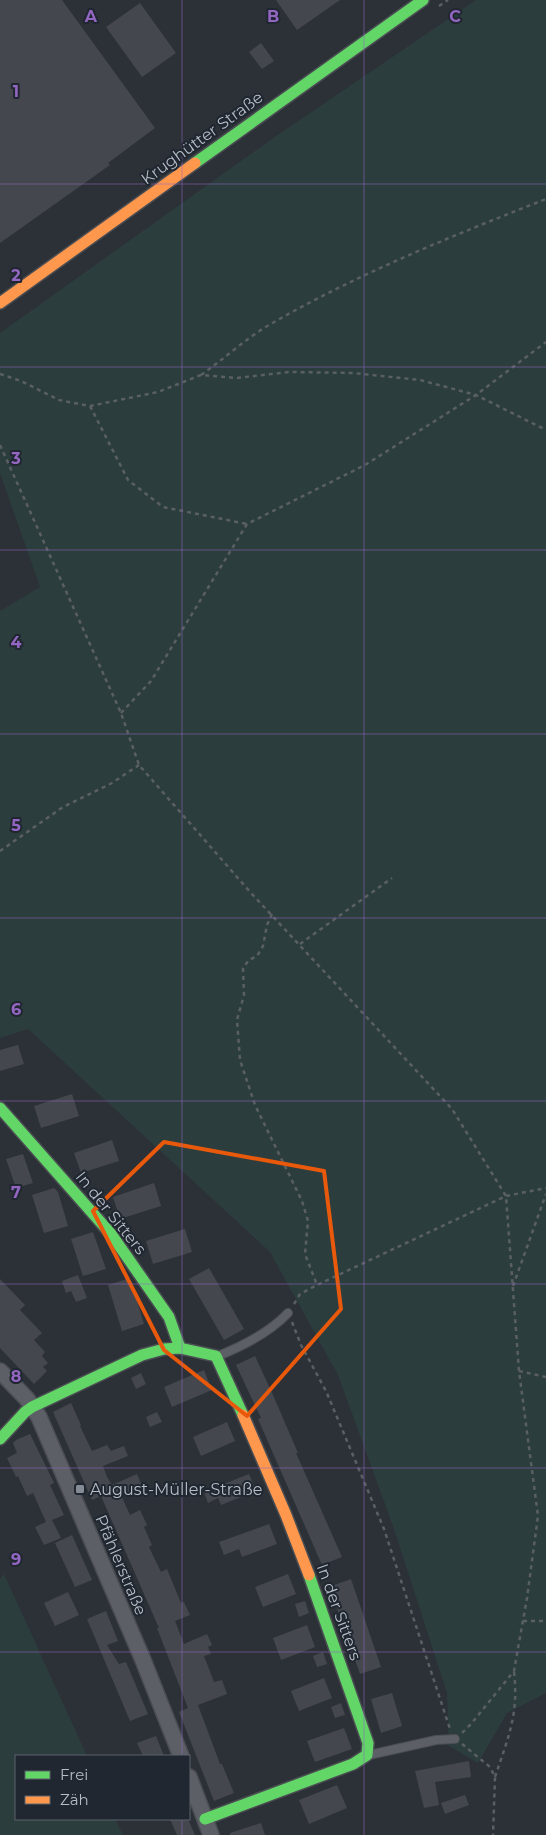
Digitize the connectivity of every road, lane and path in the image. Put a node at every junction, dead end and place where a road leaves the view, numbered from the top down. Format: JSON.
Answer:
{"nodes":[{"id":1,"x":423,"y":0,"type":"edge"},
{"id":2,"x":546,"y":199,"type":"edge"},
{"id":3,"x":0,"y":303,"type":"edge"},
{"id":4,"x":546,"y":342,"type":"edge"},
{"id":5,"x":0,"y":374,"type":"edge"},
{"id":6,"x":202,"y":375,"type":"junction"},
{"id":7,"x":476,"y":395,"type":"junction"},
{"id":8,"x":90,"y":406,"type":"junction"},
{"id":9,"x":546,"y":430,"type":"edge"},
{"id":10,"x":0,"y":445,"type":"edge"},
{"id":11,"x":247,"y":524,"type":"junction"},
{"id":12,"x":121,"y":713,"type":"junction"},
{"id":13,"x":139,"y":765,"type":"junction"},
{"id":14,"x":0,"y":851,"type":"edge"},
{"id":15,"x":392,"y":878,"type":"dead end"},
{"id":16,"x":272,"y":914,"type":"junction"},
{"id":17,"x":300,"y":944,"type":"junction"},
{"id":18,"x":0,"y":1108,"type":"edge"},
{"id":19,"x":546,"y":1188,"type":"edge"},
{"id":20,"x":546,"y":1194,"type":"edge"},
{"id":21,"x":506,"y":1196,"type":"junction"},
{"id":22,"x":317,"y":1285,"type":"junction"},
{"id":23,"x":513,"y":1288,"type":"junction"},
{"id":24,"x":288,"y":1313,"type":"junction"},
{"id":25,"x":180,"y":1348,"type":"junction"},
{"id":26,"x":216,"y":1356,"type":"junction"},
{"id":27,"x":0,"y":1371,"type":"edge"},
{"id":28,"x":519,"y":1371,"type":"junction"},
{"id":29,"x":546,"y":1377,"type":"edge"},
{"id":30,"x":32,"y":1407,"type":"junction"},
{"id":31,"x":0,"y":1439,"type":"edge"},
{"id":32,"x":546,"y":1620,"type":"edge"},
{"id":33,"x":523,"y":1621,"type":"junction"},
{"id":34,"x":514,"y":1671,"type":"junction"},
{"id":35,"x":456,"y":1739,"type":"junction"},
{"id":36,"x":181,"y":1755,"type":"edge"},
{"id":37,"x":367,"y":1755,"type":"junction"},
{"id":38,"x":495,"y":1777,"type":"junction"},
{"id":39,"x":190,"y":1780,"type":"edge"},
{"id":40,"x":205,"y":1819,"type":"junction"},
{"id":41,"x":211,"y":1835,"type":"edge"},
{"id":42,"x":493,"y":1835,"type":"edge"}],
"edges":[{"from":1,"to":3,"type":"street","name":"Krughütter Straße"},
{"from":2,"to":6,"type":"path"},
{"from":4,"to":7,"type":"path"},
{"from":5,"to":8,"type":"path"},
{"from":6,"to":7,"type":"path"},
{"from":6,"to":8,"type":"path"},
{"from":7,"to":9,"type":"path"},
{"from":7,"to":11,"type":"path"},
{"from":8,"to":11,"type":"path"},
{"from":10,"to":12,"type":"path"},
{"from":11,"to":12,"type":"path"},
{"from":12,"to":13,"type":"path"},
{"from":13,"to":14,"type":"path"},
{"from":13,"to":16,"type":"path"},
{"from":15,"to":17,"type":"path"},
{"from":16,"to":17,"type":"path"},
{"from":16,"to":22,"type":"path"},
{"from":17,"to":21,"type":"path"},
{"from":18,"to":25,"type":"street","name":"In der Sitters"},
{"from":19,"to":21,"type":"path"},
{"from":20,"to":23,"type":"path"},
{"from":21,"to":22,"type":"path"},
{"from":21,"to":23,"type":"path"},
{"from":22,"to":24,"type":"path"},
{"from":23,"to":28,"type":"path"},
{"from":24,"to":26,"type":"lane"},
{"from":24,"to":35,"type":"path"},
{"from":25,"to":26,"type":"street"},
{"from":25,"to":30,"type":"street"},
{"from":26,"to":37,"type":"street","name":"In der Sitters"},
{"from":27,"to":30,"type":"street","name":"Pfählerstraße"},
{"from":28,"to":29,"type":"path"},
{"from":28,"to":33,"type":"path"},
{"from":30,"to":31,"type":"street"},
{"from":30,"to":36,"type":"street","name":"Pfählerstraße"},
{"from":32,"to":33,"type":"path"},
{"from":33,"to":34,"type":"path"},
{"from":34,"to":35,"type":"path"},
{"from":34,"to":38,"type":"path"},
{"from":35,"to":37,"type":"lane"},
{"from":35,"to":38,"type":"path"},
{"from":37,"to":40,"type":"street"},
{"from":38,"to":42,"type":"path"},
{"from":39,"to":40,"type":"street"},
{"from":40,"to":41,"type":"street"}]}
